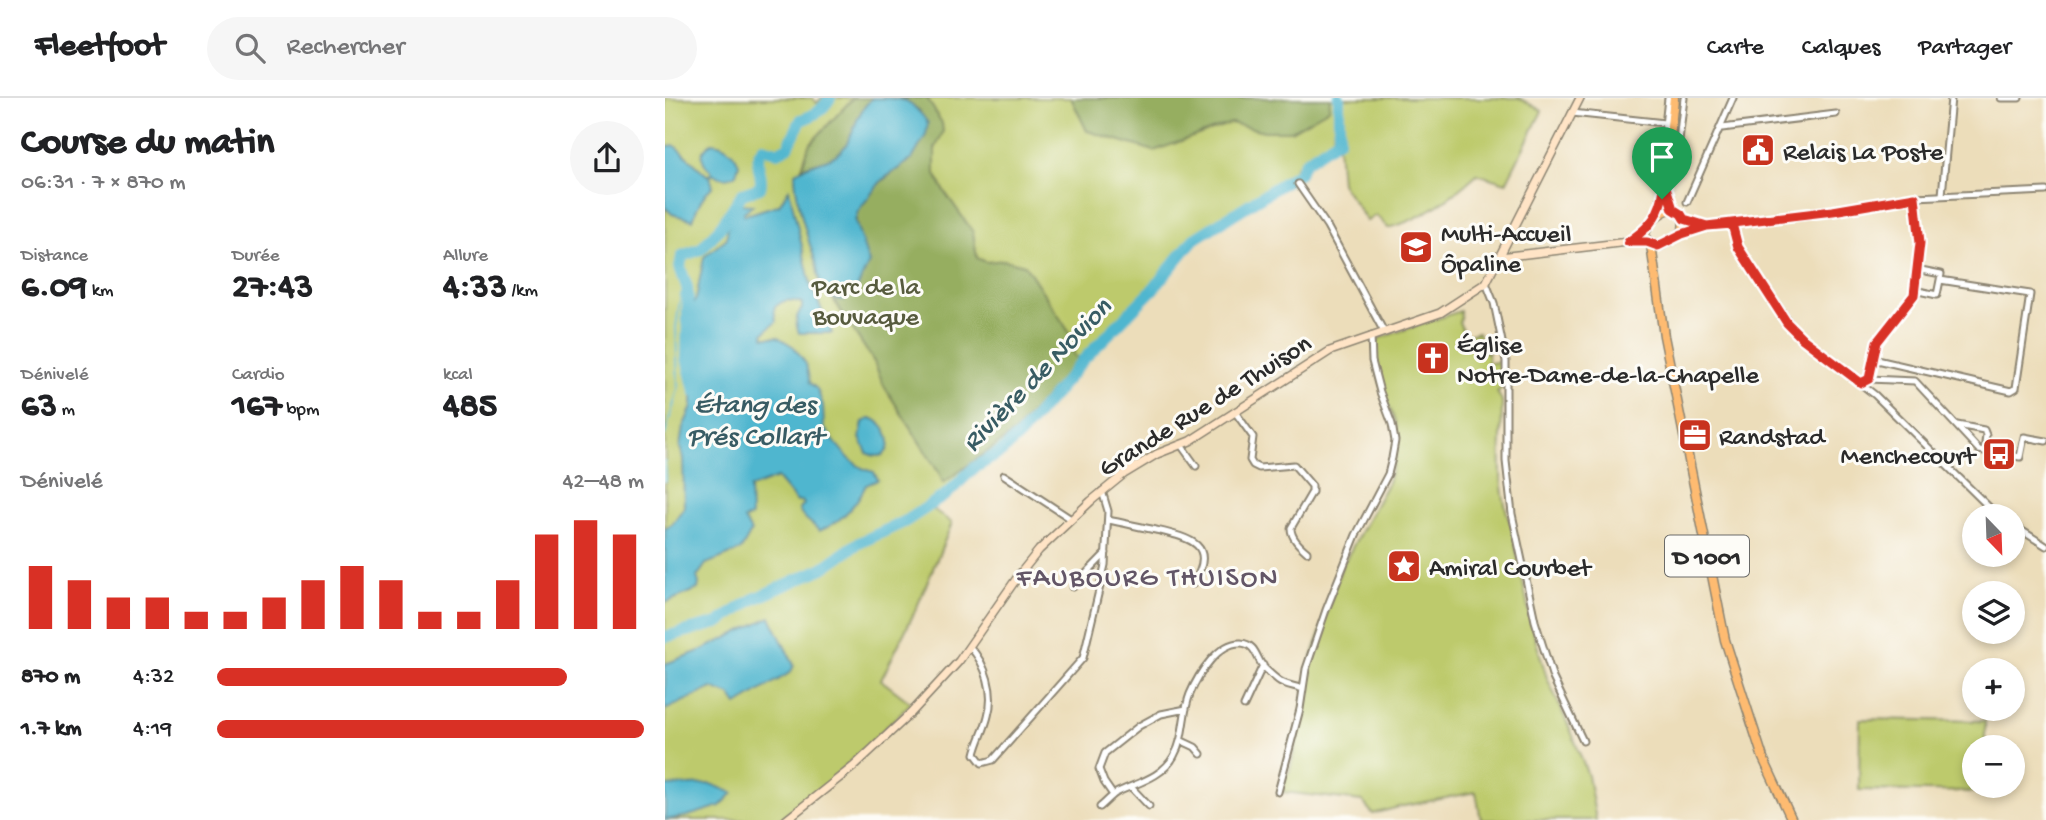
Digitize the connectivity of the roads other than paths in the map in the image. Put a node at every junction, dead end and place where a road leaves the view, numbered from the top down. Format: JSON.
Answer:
{"nodes":[{"id":1,"x":1580,"y":98,"type":"edge"},
{"id":2,"x":1668,"y":98,"type":"edge"},
{"id":3,"x":1674,"y":98,"type":"edge"},
{"id":4,"x":1684,"y":98,"type":"edge"},
{"id":5,"x":1733,"y":98,"type":"edge"},
{"id":6,"x":1951,"y":98,"type":"edge"},
{"id":7,"x":2001,"y":98,"type":"edge"},
{"id":8,"x":2019,"y":98,"type":"edge"},
{"id":9,"x":1572,"y":113,"type":"junction"},
{"id":10,"x":1836,"y":114,"type":"dead end"},
{"id":11,"x":1665,"y":123,"type":"junction"},
{"id":12,"x":1722,"y":128,"type":"junction"},
{"id":13,"x":1666,"y":170,"type":"junction"},
{"id":14,"x":1298,"y":184,"type":"dead end"},
{"id":15,"x":1664,"y":188,"type":"junction"},
{"id":16,"x":2046,"y":191,"type":"edge"},
{"id":17,"x":1942,"y":195,"type":"junction"},
{"id":18,"x":1915,"y":197,"type":"junction"},
{"id":19,"x":1688,"y":202,"type":"dead end"},
{"id":20,"x":1673,"y":209,"type":"junction"},
{"id":21,"x":1658,"y":215,"type":"junction"},
{"id":22,"x":1684,"y":219,"type":"junction"},
{"id":23,"x":1732,"y":224,"type":"junction"},
{"id":24,"x":1707,"y":226,"type":"junction"},
{"id":25,"x":1645,"y":231,"type":"junction"},
{"id":26,"x":1682,"y":234,"type":"junction"},
{"id":27,"x":1628,"y":242,"type":"junction"},
{"id":28,"x":1649,"y":244,"type":"junction"},
{"id":29,"x":1662,"y":245,"type":"junction"},
{"id":30,"x":1500,"y":257,"type":"junction"},
{"id":31,"x":1655,"y":268,"type":"junction"},
{"id":32,"x":1916,"y":269,"type":"junction"},
{"id":33,"x":1940,"y":280,"type":"junction"},
{"id":34,"x":1486,"y":283,"type":"junction"},
{"id":35,"x":1914,"y":290,"type":"junction"},
{"id":36,"x":1384,"y":332,"type":"junction"},
{"id":37,"x":1371,"y":336,"type":"junction"},
{"id":38,"x":1873,"y":359,"type":"junction"},
{"id":39,"x":1869,"y":379,"type":"junction"},
{"id":40,"x":1861,"y":383,"type":"junction"},
{"id":41,"x":1235,"y":412,"type":"junction"},
{"id":42,"x":1955,"y":424,"type":"junction"},
{"id":43,"x":2046,"y":441,"type":"edge"},
{"id":44,"x":1181,"y":445,"type":"junction"},
{"id":45,"x":1984,"y":452,"type":"junction"},
{"id":46,"x":1196,"y":466,"type":"dead end"},
{"id":47,"x":1004,"y":475,"type":"dead end"},
{"id":48,"x":1102,"y":491,"type":"junction"},
{"id":49,"x":1986,"y":504,"type":"edge"},
{"id":50,"x":1071,"y":519,"type":"junction"},
{"id":51,"x":1108,"y":520,"type":"junction"},
{"id":52,"x":2025,"y":532,"type":"edge"},
{"id":53,"x":2046,"y":545,"type":"edge"},
{"id":54,"x":1307,"y":552,"type":"dead end"},
{"id":55,"x":1106,"y":553,"type":"junction"},
{"id":56,"x":1193,"y":584,"type":"dead end"},
{"id":57,"x":1073,"y":587,"type":"dead end"},
{"id":58,"x":970,"y":647,"type":"junction"},
{"id":59,"x":1263,"y":665,"type":"junction"},
{"id":60,"x":1303,"y":689,"type":"junction"},
{"id":61,"x":1244,"y":706,"type":"dead end"},
{"id":62,"x":1186,"y":709,"type":"junction"},
{"id":63,"x":1180,"y":740,"type":"junction"},
{"id":64,"x":1583,"y":741,"type":"dead end"},
{"id":65,"x":1201,"y":754,"type":"dead end"},
{"id":66,"x":1131,"y":787,"type":"junction"},
{"id":67,"x":1277,"y":792,"type":"dead end"},
{"id":68,"x":1113,"y":795,"type":"junction"},
{"id":69,"x":1149,"y":806,"type":"dead end"},
{"id":70,"x":1100,"y":807,"type":"dead end"},
{"id":71,"x":786,"y":820,"type":"edge"},
{"id":72,"x":1792,"y":820,"type":"edge"}],
"edges":[{"from":1,"to":9,"type":"street","name":"Grande Rue de Thuison"},
{"from":2,"to":11,"type":"street"},
{"from":3,"to":13,"type":"main road"},
{"from":4,"to":13,"type":"street"},
{"from":5,"to":12,"type":"street"},
{"from":6,"to":17,"type":"street"},
{"from":7,"to":8,"type":"street"},
{"from":9,"to":11,"type":"street"},
{"from":9,"to":30,"type":"street","name":"Grande Rue de Thuison"},
{"from":10,"to":12,"type":"street"},
{"from":11,"to":15,"type":"street"},
{"from":12,"to":19,"type":"street"},
{"from":13,"to":15,"type":"main road"},
{"from":14,"to":36,"type":"street"},
{"from":15,"to":20,"type":"main road"},
{"from":15,"to":21,"type":"main road"},
{"from":16,"to":17,"type":"street"},
{"from":17,"to":18,"type":"street"},
{"from":18,"to":23,"type":"street"},
{"from":18,"to":32,"type":"street"},
{"from":20,"to":21,"type":"main road"},
{"from":20,"to":22,"type":"main road"},
{"from":21,"to":25,"type":"main road"},
{"from":22,"to":24,"type":"street"},
{"from":22,"to":26,"type":"main road"},
{"from":23,"to":24,"type":"street"},
{"from":23,"to":40,"type":"street"},
{"from":24,"to":26,"type":"street"},
{"from":25,"to":27,"type":"street"},
{"from":25,"to":28,"type":"main road"},
{"from":26,"to":29,"type":"main road"},
{"from":27,"to":28,"type":"street"},
{"from":27,"to":30,"type":"street"},
{"from":28,"to":29,"type":"main road"},
{"from":28,"to":31,"type":"main road"},
{"from":29,"to":31,"type":"main road","number":"D 1001"},
{"from":30,"to":34,"type":"street","name":"Grande Rue de Thuison"},
{"from":31,"to":72,"type":"main road","number":"D 1001"},
{"from":32,"to":33,"type":"street"},
{"from":32,"to":35,"type":"street"},
{"from":33,"to":35,"type":"street"},
{"from":33,"to":38,"type":"street"},
{"from":34,"to":36,"type":"street","name":"Grande Rue de Thuison"},
{"from":34,"to":64,"type":"street"},
{"from":35,"to":38,"type":"street"},
{"from":36,"to":37,"type":"street","name":"Grande Rue de Thuison"},
{"from":37,"to":41,"type":"street","name":"Grande Rue de Thuison"},
{"from":37,"to":60,"type":"street"},
{"from":38,"to":39,"type":"street"},
{"from":39,"to":40,"type":"street"},
{"from":39,"to":42,"type":"street"},
{"from":40,"to":49,"type":"street"},
{"from":41,"to":44,"type":"street","name":"Grande Rue de Thuison"},
{"from":41,"to":54,"type":"street"},
{"from":42,"to":45,"type":"street"},
{"from":42,"to":45,"type":"street"},
{"from":43,"to":45,"type":"street"},
{"from":44,"to":46,"type":"street"},
{"from":44,"to":48,"type":"street","name":"Grande Rue de Thuison"},
{"from":47,"to":50,"type":"street"},
{"from":48,"to":50,"type":"street","name":"Grande Rue de Thuison"},
{"from":48,"to":51,"type":"street"},
{"from":50,"to":58,"type":"street","name":"Grande Rue de Thuison"},
{"from":51,"to":55,"type":"street"},
{"from":51,"to":56,"type":"street"},
{"from":52,"to":53,"type":"street"},
{"from":55,"to":57,"type":"street"},
{"from":55,"to":58,"type":"street"},
{"from":58,"to":71,"type":"street","name":"Grande Rue de Thuison"},
{"from":59,"to":60,"type":"street"},
{"from":59,"to":61,"type":"street"},
{"from":59,"to":62,"type":"street"},
{"from":60,"to":67,"type":"street"},
{"from":62,"to":63,"type":"street"},
{"from":62,"to":68,"type":"street"},
{"from":63,"to":65,"type":"street"},
{"from":63,"to":66,"type":"street"},
{"from":66,"to":68,"type":"street"},
{"from":66,"to":69,"type":"street"},
{"from":68,"to":70,"type":"street"}]}
